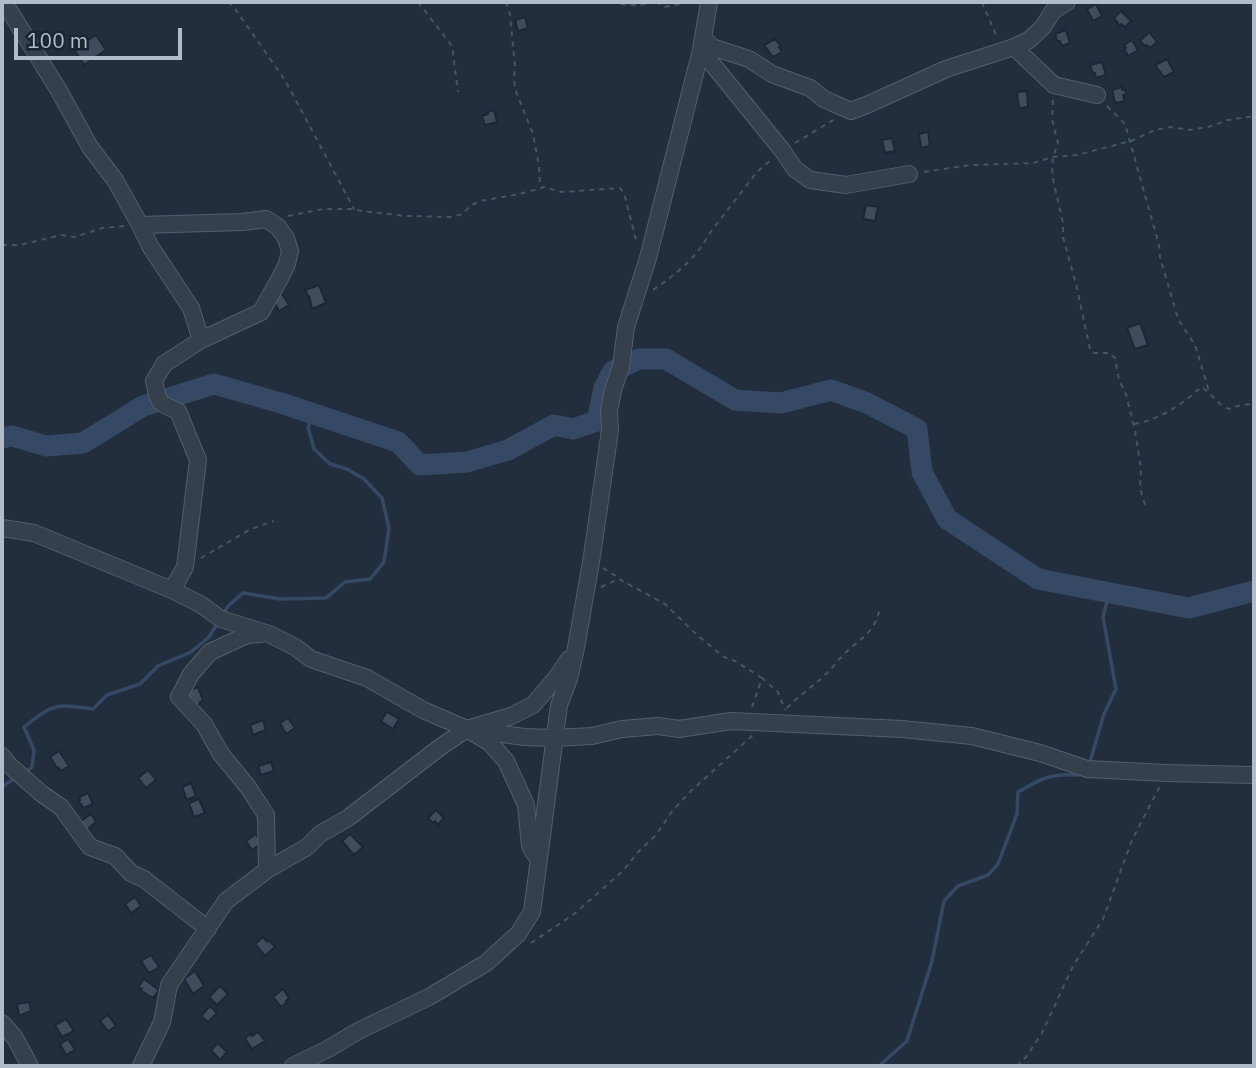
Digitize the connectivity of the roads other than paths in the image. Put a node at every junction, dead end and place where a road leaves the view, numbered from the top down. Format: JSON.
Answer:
{"nodes":[{"id":1,"x":4,"y":2,"type":"edge"},
{"id":2,"x":709,"y":2,"type":"edge"},
{"id":3,"x":1067,"y":2,"type":"edge"},
{"id":4,"x":702,"y":44,"type":"junction"},
{"id":5,"x":1010,"y":48,"type":"junction"},
{"id":6,"x":1097,"y":95,"type":"road end"},
{"id":7,"x":909,"y":174,"type":"road end"},
{"id":8,"x":140,"y":225,"type":"junction"},
{"id":9,"x":201,"y":340,"type":"junction"},
{"id":10,"x":2,"y":528,"type":"edge"},
{"id":11,"x":172,"y":590,"type":"junction"},
{"id":12,"x":269,"y":634,"type":"junction"},
{"id":13,"x":576,"y":648,"type":"junction"},
{"id":14,"x":467,"y":729,"type":"junction"},
{"id":15,"x":554,"y":738,"type":"junction"},
{"id":16,"x":2,"y":756,"type":"edge"},
{"id":17,"x":1254,"y":775,"type":"edge"},
{"id":18,"x":538,"y":860,"type":"junction"},
{"id":19,"x":267,"y":870,"type":"junction"},
{"id":20,"x":208,"y":929,"type":"junction"},
{"id":21,"x":2,"y":1023,"type":"edge"},
{"id":22,"x":30,"y":1066,"type":"edge"},
{"id":23,"x":141,"y":1066,"type":"edge"},
{"id":24,"x":293,"y":1066,"type":"edge"}],
"edges":[{"from":1,"to":8,"type":"street"},
{"from":2,"to":4,"type":"street"},
{"from":3,"to":5,"type":"street"},
{"from":4,"to":5,"type":"street"},
{"from":4,"to":7,"type":"street"},
{"from":4,"to":13,"type":"street"},
{"from":5,"to":6,"type":"street"},
{"from":8,"to":9,"type":"street"},
{"from":8,"to":9,"type":"street"},
{"from":9,"to":11,"type":"street"},
{"from":10,"to":11,"type":"street"},
{"from":11,"to":12,"type":"street"},
{"from":12,"to":14,"type":"street"},
{"from":12,"to":19,"type":"street"},
{"from":13,"to":14,"type":"street"},
{"from":13,"to":15,"type":"street"},
{"from":14,"to":15,"type":"street"},
{"from":14,"to":18,"type":"street"},
{"from":14,"to":19,"type":"street"},
{"from":15,"to":17,"type":"street"},
{"from":15,"to":18,"type":"street"},
{"from":16,"to":20,"type":"street"},
{"from":18,"to":24,"type":"street"},
{"from":19,"to":20,"type":"street"},
{"from":20,"to":23,"type":"street"},
{"from":21,"to":22,"type":"street"}]}
